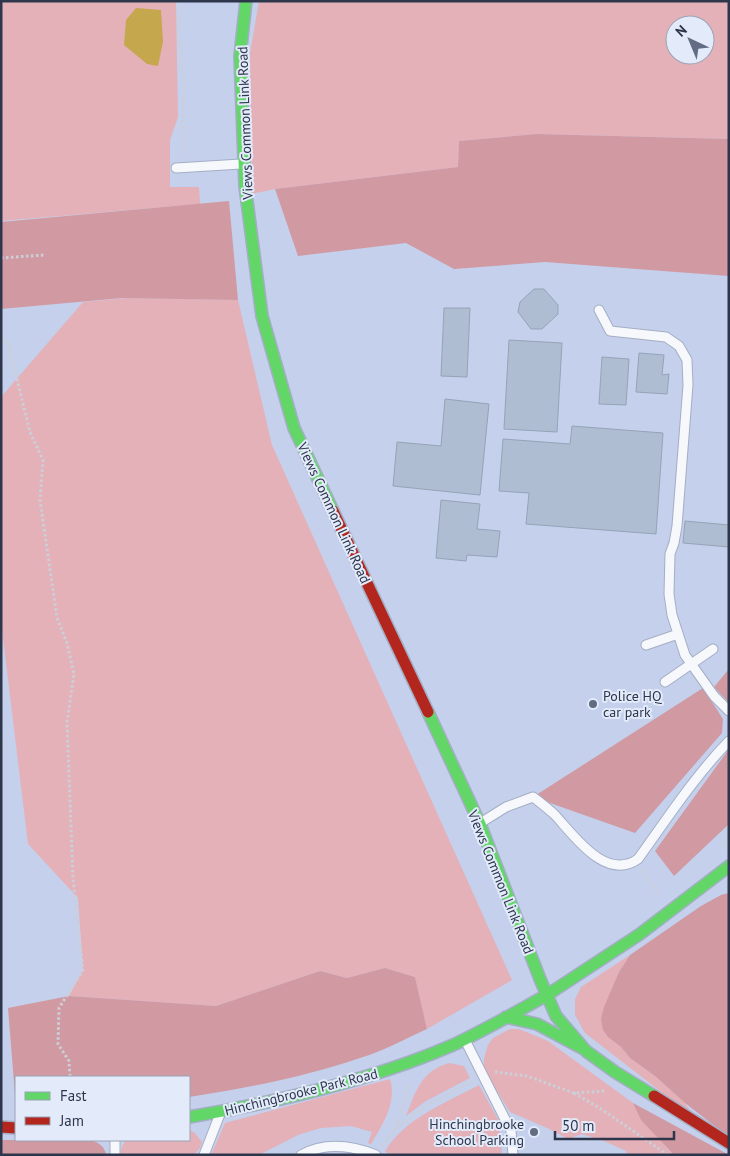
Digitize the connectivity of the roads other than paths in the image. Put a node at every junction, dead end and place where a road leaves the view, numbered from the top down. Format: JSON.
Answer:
{"nodes":[{"id":1,"x":246,"y":1,"type":"edge"},
{"id":2,"x":244,"y":164,"type":"junction"},
{"id":3,"x":181,"y":168,"type":"road end"},
{"id":4,"x":599,"y":310,"type":"dead end"},
{"id":5,"x":678,"y":634,"type":"junction"},
{"id":6,"x":646,"y":645,"type":"dead end"},
{"id":7,"x":713,"y":649,"type":"dead end"},
{"id":8,"x":692,"y":665,"type":"junction"},
{"id":9,"x":665,"y":682,"type":"dead end"},
{"id":10,"x":729,"y":711,"type":"edge"},
{"id":11,"x":729,"y":741,"type":"edge"},
{"id":12,"x":480,"y":824,"type":"junction"},
{"id":13,"x":729,"y":866,"type":"edge"},
{"id":14,"x":722,"y":887,"type":"dead end"},
{"id":15,"x":693,"y":896,"type":"junction"},
{"id":16,"x":546,"y":995,"type":"junction"},
{"id":17,"x":506,"y":1017,"type":"junction"},
{"id":18,"x":465,"y":1039,"type":"junction"},
{"id":19,"x":586,"y":1051,"type":"junction"},
{"id":20,"x":221,"y":1112,"type":"junction"},
{"id":21,"x":190,"y":1117,"type":"edge"},
{"id":22,"x":1,"y":1127,"type":"edge"},
{"id":23,"x":15,"y":1128,"type":"edge"},
{"id":24,"x":115,"y":1141,"type":"edge"},
{"id":25,"x":729,"y":1143,"type":"edge"},
{"id":26,"x":114,"y":1155,"type":"edge"},
{"id":27,"x":204,"y":1155,"type":"edge"},
{"id":28,"x":301,"y":1155,"type":"edge"},
{"id":29,"x":376,"y":1155,"type":"edge"},
{"id":30,"x":513,"y":1155,"type":"edge"}],
"edges":[{"from":1,"to":2,"type":"main road","name":"Views Common Link Road"},
{"from":2,"to":3,"type":"lane"},
{"from":2,"to":12,"type":"main road","name":"Views Common Link Road"},
{"from":4,"to":5,"type":"lane"},
{"from":5,"to":6,"type":"lane"},
{"from":5,"to":8,"type":"lane"},
{"from":7,"to":8,"type":"lane"},
{"from":8,"to":9,"type":"lane"},
{"from":8,"to":10,"type":"lane"},
{"from":11,"to":12,"type":"lane"},
{"from":12,"to":16,"type":"main road","name":"Views Common Link Road"},
{"from":13,"to":15,"type":"main road","name":"Hinchingbrooke Park Road"},
{"from":14,"to":15,"type":"main road"},
{"from":15,"to":16,"type":"main road","name":"Hinchingbrooke Park Road"},
{"from":16,"to":17,"type":"main road","name":"Hinchingbrooke Park Road"},
{"from":16,"to":19,"type":"main road"},
{"from":17,"to":18,"type":"main road","name":"Hinchingbrooke Park Road"},
{"from":17,"to":19,"type":"main road"},
{"from":18,"to":20,"type":"main road","name":"Hinchingbrooke Park Road"},
{"from":18,"to":30,"type":"lane"},
{"from":19,"to":25,"type":"main road"},
{"from":20,"to":21,"type":"main road","name":"Hinchingbrooke Park Road"},
{"from":20,"to":27,"type":"lane"},
{"from":22,"to":23,"type":"main road"},
{"from":24,"to":26,"type":"lane"},
{"from":28,"to":29,"type":"lane"}]}
